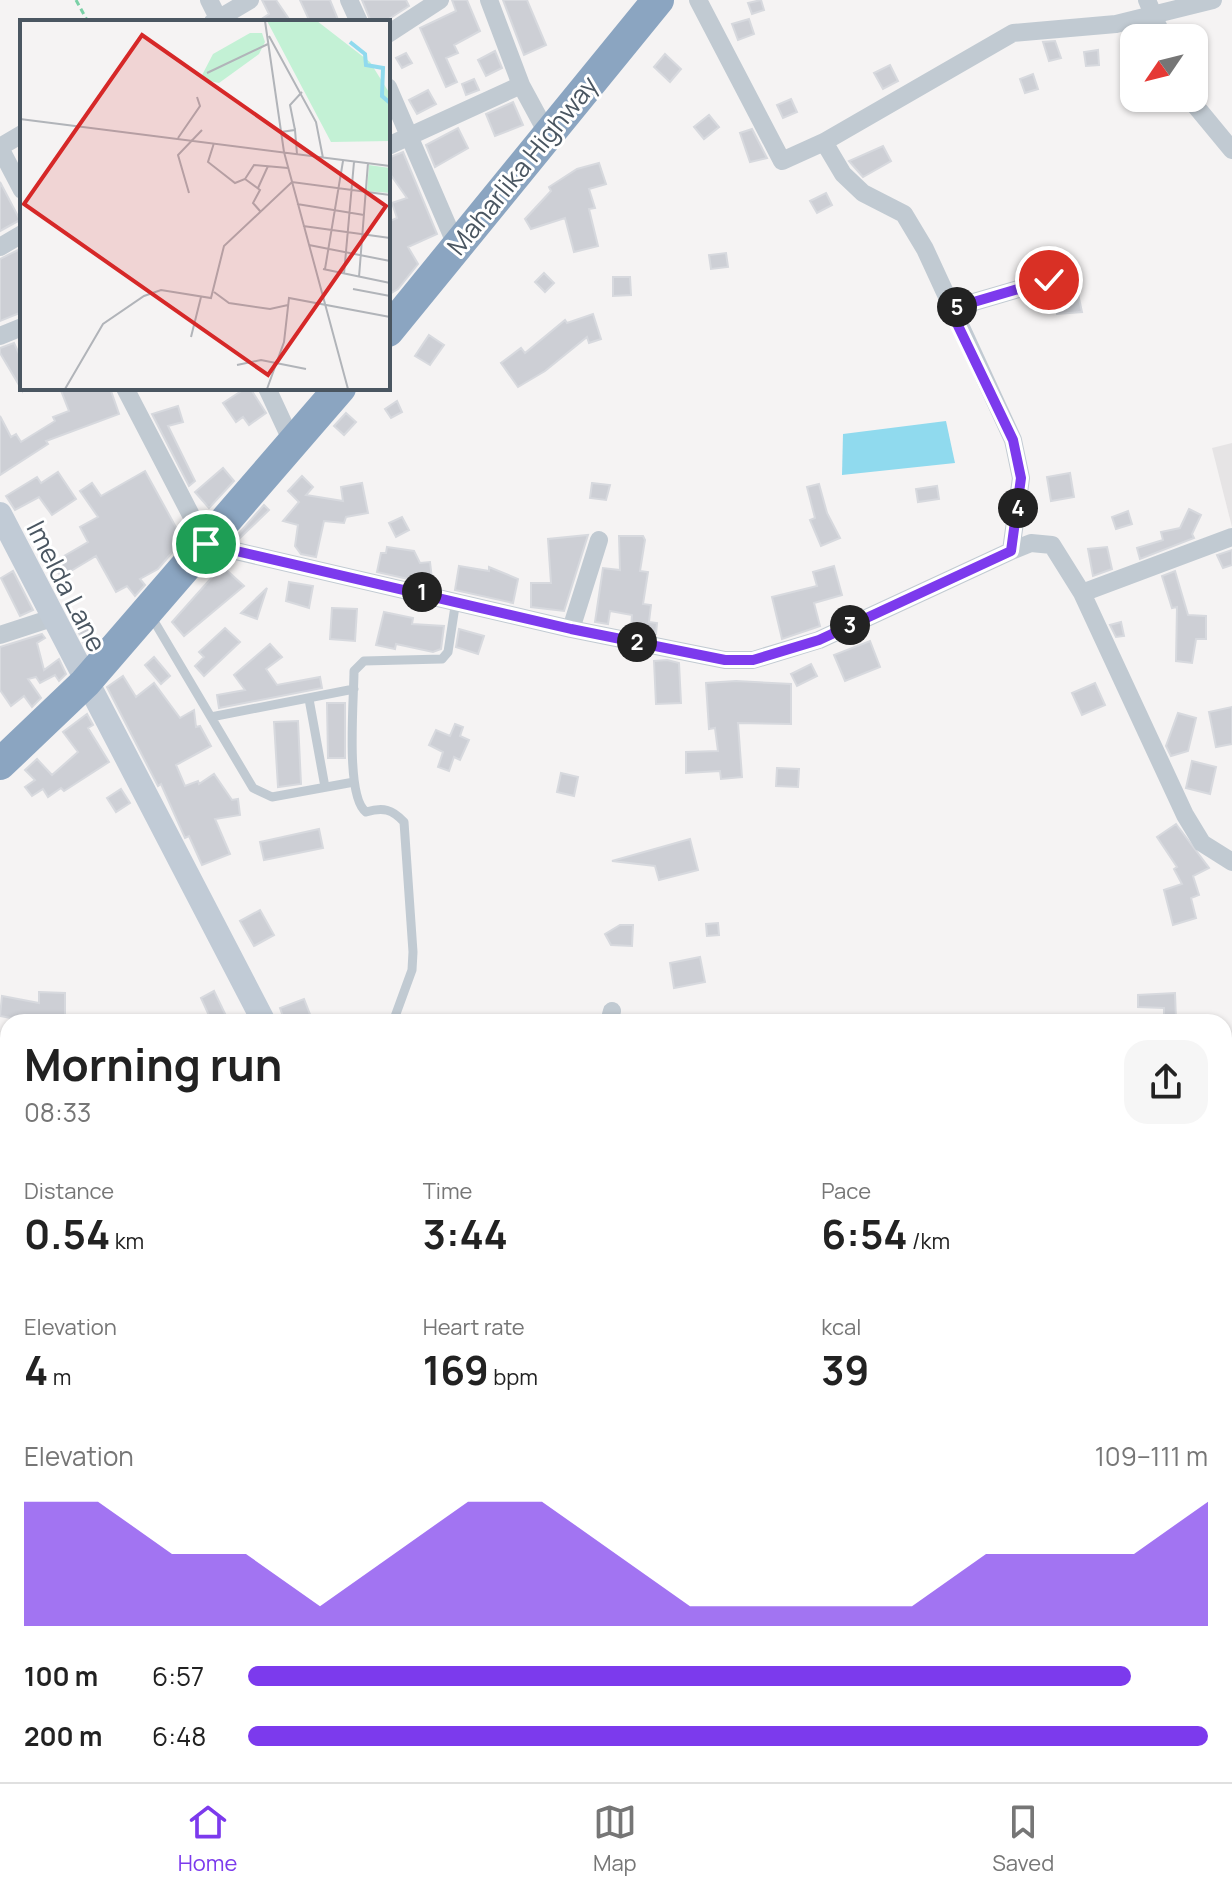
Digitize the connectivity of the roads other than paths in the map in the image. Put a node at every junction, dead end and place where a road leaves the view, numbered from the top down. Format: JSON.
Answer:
{"nodes":[{"id":1,"x":209,"y":0,"type":"edge"},
{"id":2,"x":250,"y":0,"type":"edge"},
{"id":3,"x":349,"y":0,"type":"edge"},
{"id":4,"x":440,"y":0,"type":"edge"},
{"id":5,"x":489,"y":0,"type":"edge"},
{"id":6,"x":658,"y":0,"type":"edge"},
{"id":7,"x":698,"y":0,"type":"edge"},
{"id":8,"x":1213,"y":0,"type":"edge"},
{"id":9,"x":1151,"y":8,"type":"edge"},
{"id":10,"x":217,"y":20,"type":"edge"},
{"id":11,"x":219,"y":20,"type":"edge"},
{"id":12,"x":358,"y":20,"type":"edge"},
{"id":13,"x":390,"y":33,"type":"edge"},
{"id":14,"x":521,"y":85,"type":"junction"},
{"id":15,"x":390,"y":92,"type":"edge"},
{"id":16,"x":1201,"y":112,"type":"edge"},
{"id":17,"x":547,"y":133,"type":"junction"},
{"id":18,"x":20,"y":135,"type":"edge"},
{"id":19,"x":409,"y":135,"type":"junction"},
{"id":20,"x":824,"y":142,"type":"junction"},
{"id":21,"x":390,"y":145,"type":"edge"},
{"id":22,"x":0,"y":148,"type":"edge"},
{"id":23,"x":1232,"y":150,"type":"edge"},
{"id":24,"x":20,"y":186,"type":"edge"},
{"id":25,"x":20,"y":235,"type":"edge"},
{"id":26,"x":456,"y":245,"type":"junction"},
{"id":27,"x":0,"y":247,"type":"edge"},
{"id":28,"x":1049,"y":280,"type":"dead end"},
{"id":29,"x":950,"y":309,"type":"junction"},
{"id":30,"x":20,"y":328,"type":"edge"},
{"id":31,"x":390,"y":328,"type":"edge"},
{"id":32,"x":0,"y":336,"type":"edge"},
{"id":33,"x":126,"y":390,"type":"edge"},
{"id":34,"x":268,"y":390,"type":"edge"},
{"id":35,"x":338,"y":390,"type":"edge"},
{"id":36,"x":293,"y":444,"type":"junction"},
{"id":37,"x":0,"y":514,"type":"edge"},
{"id":38,"x":1232,"y":537,"type":"edge"},
{"id":39,"x":599,"y":540,"type":"dead end"},
{"id":40,"x":206,"y":544,"type":"junction"},
{"id":41,"x":1011,"y":551,"type":"junction"},
{"id":42,"x":1082,"y":593,"type":"junction"},
{"id":43,"x":456,"y":600,"type":"junction"},
{"id":44,"x":148,"y":611,"type":"junction"},
{"id":45,"x":52,"y":618,"type":"junction"},
{"id":46,"x":571,"y":629,"type":"junction"},
{"id":47,"x":0,"y":635,"type":"edge"},
{"id":48,"x":85,"y":683,"type":"junction"},
{"id":49,"x":354,"y":689,"type":"junction"},
{"id":50,"x":309,"y":699,"type":"junction"},
{"id":51,"x":211,"y":717,"type":"junction"},
{"id":52,"x":0,"y":764,"type":"edge"},
{"id":53,"x":354,"y":782,"type":"junction"},
{"id":54,"x":325,"y":787,"type":"junction"},
{"id":55,"x":1232,"y":862,"type":"edge"},
{"id":56,"x":260,"y":1014,"type":"edge"},
{"id":57,"x":396,"y":1014,"type":"edge"}],
"edges":[{"from":1,"to":10,"type":"street"},
{"from":2,"to":11,"type":"street"},
{"from":3,"to":12,"type":"street"},
{"from":4,"to":13,"type":"street"},
{"from":5,"to":14,"type":"street"},
{"from":6,"to":17,"type":"highway","name":"Maharlika Highway"},
{"from":7,"to":20,"type":"street"},
{"from":8,"to":9,"type":"street"},
{"from":9,"to":20,"type":"street"},
{"from":14,"to":17,"type":"street"},
{"from":14,"to":19,"type":"street"},
{"from":15,"to":19,"type":"street"},
{"from":16,"to":23,"type":"street"},
{"from":17,"to":26,"type":"highway","name":"Maharlika Highway"},
{"from":18,"to":22,"type":"street"},
{"from":19,"to":21,"type":"street"},
{"from":19,"to":26,"type":"street"},
{"from":20,"to":29,"type":"street"},
{"from":22,"to":24,"type":"street"},
{"from":25,"to":27,"type":"street"},
{"from":26,"to":31,"type":"highway","name":"Maharlika Highway"},
{"from":28,"to":29,"type":"street"},
{"from":29,"to":41,"type":"street"},
{"from":30,"to":32,"type":"street"},
{"from":33,"to":40,"type":"street"},
{"from":34,"to":36,"type":"street"},
{"from":35,"to":36,"type":"highway"},
{"from":36,"to":40,"type":"highway"},
{"from":37,"to":45,"type":"street","name":"Imelda Lane"},
{"from":38,"to":42,"type":"street"},
{"from":39,"to":46,"type":"street"},
{"from":40,"to":43,"type":"street"},
{"from":40,"to":44,"type":"highway"},
{"from":41,"to":42,"type":"street"},
{"from":41,"to":46,"type":"street"},
{"from":42,"to":55,"type":"street"},
{"from":43,"to":46,"type":"street"},
{"from":43,"to":49,"type":"lane"},
{"from":44,"to":48,"type":"highway"},
{"from":44,"to":51,"type":"lane"},
{"from":45,"to":47,"type":"street"},
{"from":45,"to":48,"type":"street","name":"Imelda Lane"},
{"from":48,"to":52,"type":"highway"},
{"from":48,"to":56,"type":"street","name":"Imelda Lane"},
{"from":49,"to":50,"type":"lane"},
{"from":49,"to":53,"type":"lane"},
{"from":50,"to":51,"type":"lane"},
{"from":50,"to":54,"type":"lane"},
{"from":51,"to":54,"type":"lane"},
{"from":53,"to":54,"type":"lane"},
{"from":53,"to":57,"type":"lane"}]}
